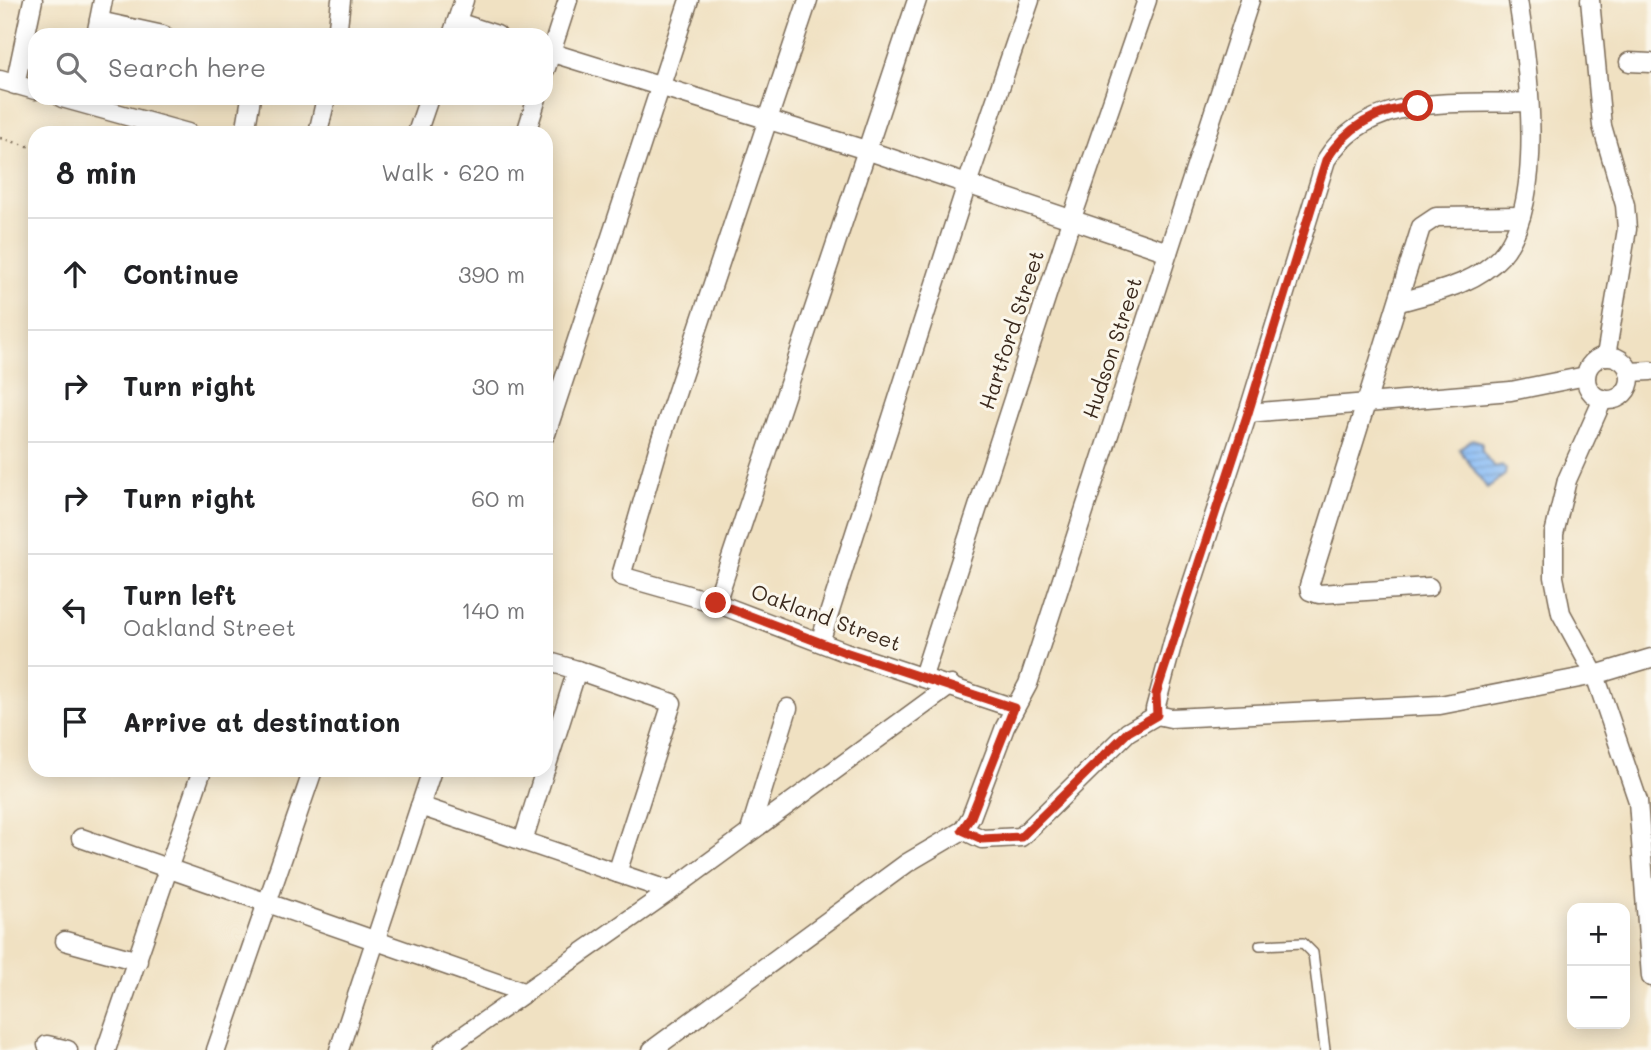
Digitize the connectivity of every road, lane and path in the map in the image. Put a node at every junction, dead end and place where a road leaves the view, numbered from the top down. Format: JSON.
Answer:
{"nodes":[{"id":1,"x":33,"y":0,"type":"edge"},
{"id":2,"x":103,"y":0,"type":"edge"},
{"id":3,"x":341,"y":0,"type":"edge"},
{"id":4,"x":464,"y":0,"type":"edge"},
{"id":5,"x":568,"y":0,"type":"edge"},
{"id":6,"x":688,"y":0,"type":"edge"},
{"id":7,"x":808,"y":0,"type":"edge"},
{"id":8,"x":917,"y":0,"type":"edge"},
{"id":9,"x":1030,"y":0,"type":"edge"},
{"id":10,"x":1147,"y":0,"type":"edge"},
{"id":11,"x":1250,"y":0,"type":"edge"},
{"id":12,"x":1518,"y":0,"type":"edge"},
{"id":13,"x":1590,"y":0,"type":"edge"},
{"id":14,"x":98,"y":28,"type":"edge"},
{"id":15,"x":338,"y":28,"type":"edge"},
{"id":16,"x":454,"y":28,"type":"edge"},
{"id":17,"x":553,"y":43,"type":"edge"},
{"id":18,"x":553,"y":58,"type":"edge"},
{"id":19,"x":1629,"y":62,"type":"dead end"},
{"id":20,"x":1651,"y":63,"type":"edge"},
{"id":21,"x":7,"y":83,"type":"edge"},
{"id":22,"x":660,"y":85,"type":"junction"},
{"id":23,"x":28,"y":88,"type":"edge"},
{"id":24,"x":1528,"y":102,"type":"junction"},
{"id":25,"x":95,"y":105,"type":"edge"},
{"id":26,"x":250,"y":105,"type":"edge"},
{"id":27,"x":324,"y":105,"type":"edge"},
{"id":28,"x":427,"y":105,"type":"edge"},
{"id":29,"x":535,"y":105,"type":"edge"},
{"id":30,"x":767,"y":121,"type":"junction"},
{"id":31,"x":165,"y":126,"type":"edge"},
{"id":32,"x":246,"y":126,"type":"edge"},
{"id":33,"x":320,"y":126,"type":"edge"},
{"id":34,"x":419,"y":126,"type":"edge"},
{"id":35,"x":528,"y":126,"type":"edge"},
{"id":36,"x":0,"y":138,"type":"edge"},
{"id":37,"x":28,"y":146,"type":"edge"},
{"id":38,"x":866,"y":150,"type":"junction"},
{"id":39,"x":967,"y":184,"type":"junction"},
{"id":40,"x":1521,"y":216,"type":"junction"},
{"id":41,"x":1071,"y":221,"type":"junction"},
{"id":42,"x":1168,"y":252,"type":"junction"},
{"id":43,"x":1400,"y":302,"type":"junction"},
{"id":44,"x":1606,"y":356,"type":"junction"},
{"id":45,"x":1651,"y":371,"type":"edge"},
{"id":46,"x":1629,"y":373,"type":"junction"},
{"id":47,"x":1586,"y":376,"type":"junction"},
{"id":48,"x":1603,"y":399,"type":"junction"},
{"id":49,"x":1366,"y":402,"type":"junction"},
{"id":50,"x":553,"y":413,"type":"edge"},
{"id":51,"x":1248,"y":413,"type":"junction"},
{"id":52,"x":1429,"y":587,"type":"dead end"},
{"id":53,"x":716,"y":603,"type":"junction"},
{"id":54,"x":820,"y":642,"type":"junction"},
{"id":55,"x":1651,"y":658,"type":"edge"},
{"id":56,"x":553,"y":663,"type":"edge"},
{"id":57,"x":577,"y":670,"type":"junction"},
{"id":58,"x":1595,"y":675,"type":"junction"},
{"id":59,"x":923,"y":676,"type":"junction"},
{"id":60,"x":951,"y":685,"type":"junction"},
{"id":61,"x":788,"y":708,"type":"dead end"},
{"id":62,"x":1014,"y":708,"type":"junction"},
{"id":63,"x":1157,"y":715,"type":"junction"},
{"id":64,"x":553,"y":747,"type":"edge"},
{"id":65,"x":200,"y":777,"type":"edge"},
{"id":66,"x":311,"y":777,"type":"edge"},
{"id":67,"x":430,"y":777,"type":"edge"},
{"id":68,"x":543,"y":777,"type":"edge"},
{"id":69,"x":420,"y":806,"type":"junction"},
{"id":70,"x":962,"y":830,"type":"junction"},
{"id":71,"x":750,"y":831,"type":"junction"},
{"id":72,"x":81,"y":838,"type":"dead end"},
{"id":73,"x":523,"y":841,"type":"junction"},
{"id":74,"x":168,"y":869,"type":"junction"},
{"id":75,"x":617,"y":873,"type":"junction"},
{"id":76,"x":670,"y":891,"type":"junction"},
{"id":77,"x":1648,"y":901,"type":"edge"},
{"id":78,"x":269,"y":904,"type":"junction"},
{"id":79,"x":65,"y":941,"type":"dead end"},
{"id":80,"x":375,"y":942,"type":"junction"},
{"id":81,"x":1260,"y":945,"type":"dead end"},
{"id":82,"x":138,"y":961,"type":"junction"},
{"id":83,"x":1651,"y":977,"type":"edge"},
{"id":84,"x":523,"y":992,"type":"junction"},
{"id":85,"x":47,"y":1045,"type":"dead end"},
{"id":86,"x":68,"y":1050,"type":"edge"},
{"id":87,"x":106,"y":1050,"type":"edge"},
{"id":88,"x":216,"y":1050,"type":"edge"},
{"id":89,"x":339,"y":1050,"type":"edge"},
{"id":90,"x":443,"y":1050,"type":"edge"},
{"id":91,"x":652,"y":1050,"type":"edge"},
{"id":92,"x":1325,"y":1050,"type":"edge"}],
"edges":[{"from":1,"to":21,"type":"street"},
{"from":2,"to":14,"type":"street"},
{"from":3,"to":15,"type":"street"},
{"from":4,"to":16,"type":"street"},
{"from":5,"to":17,"type":"street"},
{"from":6,"to":22,"type":"street"},
{"from":7,"to":30,"type":"street"},
{"from":8,"to":38,"type":"street"},
{"from":9,"to":39,"type":"street"},
{"from":10,"to":41,"type":"street","name":"Hartford Street"},
{"from":11,"to":42,"type":"street","name":"Hudson Street"},
{"from":12,"to":24,"type":"street"},
{"from":13,"to":44,"type":"street"},
{"from":18,"to":22,"type":"street"},
{"from":19,"to":20,"type":"street"},
{"from":21,"to":23,"type":"street"},
{"from":22,"to":30,"type":"street"},
{"from":22,"to":50,"type":"street"},
{"from":24,"to":40,"type":"street"},
{"from":24,"to":51,"type":"street"},
{"from":25,"to":31,"type":"street"},
{"from":26,"to":32,"type":"street"},
{"from":27,"to":33,"type":"street"},
{"from":28,"to":34,"type":"street"},
{"from":29,"to":35,"type":"street"},
{"from":30,"to":38,"type":"street"},
{"from":30,"to":53,"type":"street","name":"Oakland Street"},
{"from":36,"to":37,"type":"path"},
{"from":38,"to":39,"type":"street"},
{"from":38,"to":53,"type":"street"},
{"from":39,"to":41,"type":"street"},
{"from":39,"to":54,"type":"street"},
{"from":40,"to":43,"type":"street"},
{"from":40,"to":43,"type":"street"},
{"from":41,"to":42,"type":"street"},
{"from":41,"to":59,"type":"street","name":"Hartford Street"},
{"from":42,"to":62,"type":"street","name":"Hudson Street"},
{"from":43,"to":49,"type":"street"},
{"from":44,"to":46,"type":"street"},
{"from":44,"to":47,"type":"street"},
{"from":45,"to":46,"type":"street"},
{"from":46,"to":48,"type":"street"},
{"from":47,"to":48,"type":"street"},
{"from":47,"to":49,"type":"street"},
{"from":48,"to":58,"type":"street"},
{"from":49,"to":51,"type":"street"},
{"from":49,"to":52,"type":"street"},
{"from":51,"to":63,"type":"street"},
{"from":53,"to":54,"type":"street","name":"Oakland Street"},
{"from":54,"to":59,"type":"street","name":"Oakland Street"},
{"from":55,"to":58,"type":"street"},
{"from":56,"to":57,"type":"street"},
{"from":57,"to":64,"type":"street"},
{"from":57,"to":75,"type":"street"},
{"from":58,"to":63,"type":"street"},
{"from":58,"to":77,"type":"street"},
{"from":59,"to":60,"type":"street","name":"Oakland Street"},
{"from":60,"to":62,"type":"street","name":"Oakland Street"},
{"from":60,"to":71,"type":"street"},
{"from":61,"to":71,"type":"street"},
{"from":62,"to":70,"type":"street","name":"Hudson Street"},
{"from":63,"to":70,"type":"street"},
{"from":65,"to":74,"type":"street"},
{"from":66,"to":78,"type":"street"},
{"from":67,"to":69,"type":"street"},
{"from":68,"to":73,"type":"street"},
{"from":69,"to":73,"type":"street"},
{"from":69,"to":80,"type":"street"},
{"from":70,"to":91,"type":"street"},
{"from":71,"to":76,"type":"street"},
{"from":72,"to":74,"type":"street"},
{"from":73,"to":75,"type":"street"},
{"from":74,"to":78,"type":"street"},
{"from":74,"to":82,"type":"street"},
{"from":75,"to":76,"type":"street"},
{"from":76,"to":84,"type":"street"},
{"from":77,"to":83,"type":"street"},
{"from":78,"to":80,"type":"street"},
{"from":78,"to":88,"type":"street"},
{"from":79,"to":82,"type":"street"},
{"from":80,"to":84,"type":"street"},
{"from":80,"to":89,"type":"street"},
{"from":81,"to":92,"type":"lane"},
{"from":82,"to":87,"type":"street"},
{"from":84,"to":90,"type":"street"},
{"from":85,"to":86,"type":"street"}]}
